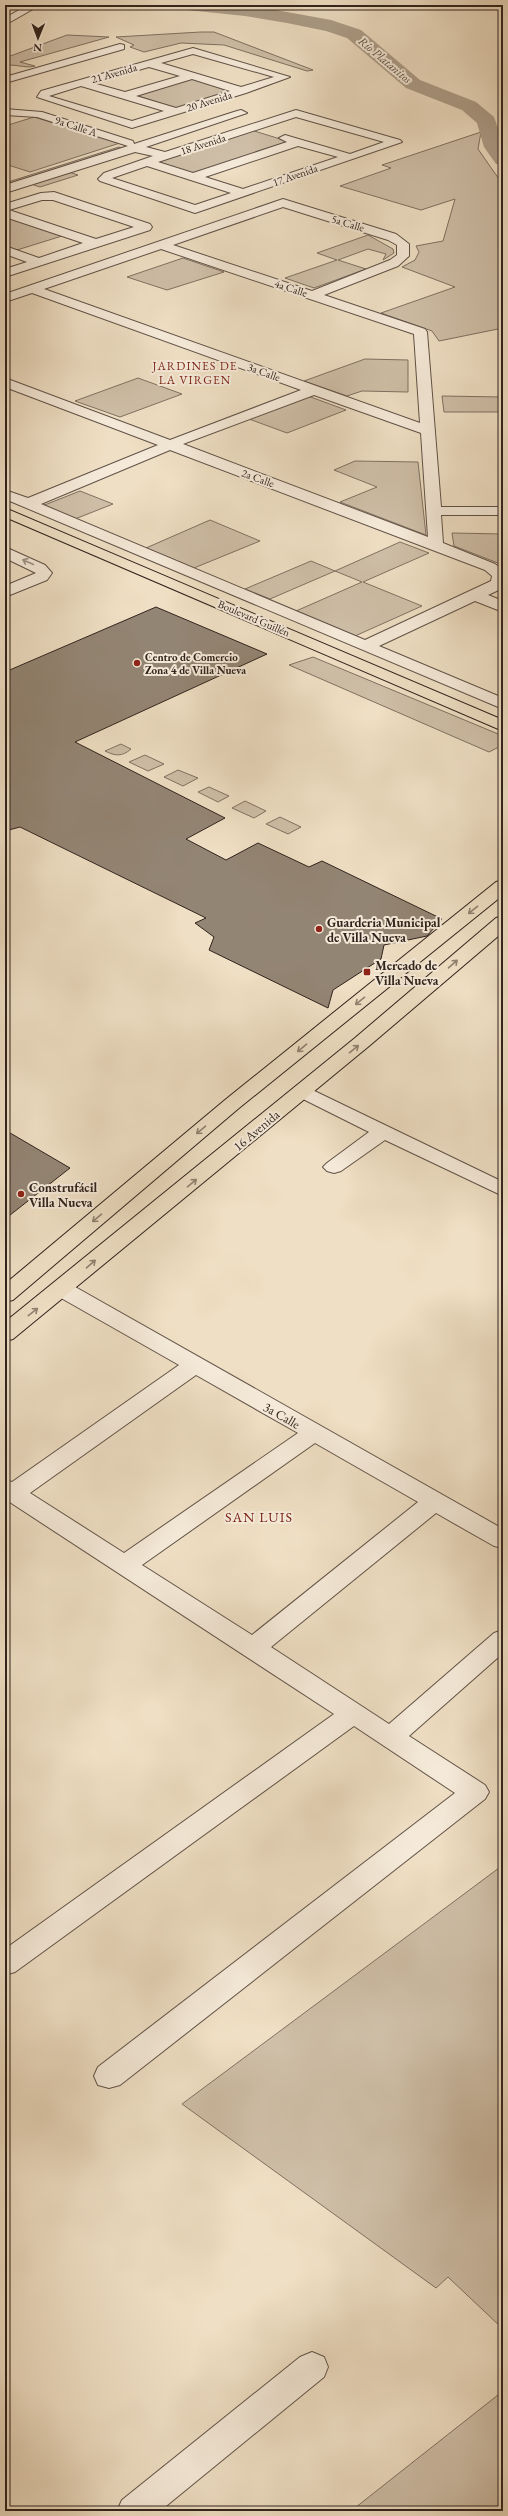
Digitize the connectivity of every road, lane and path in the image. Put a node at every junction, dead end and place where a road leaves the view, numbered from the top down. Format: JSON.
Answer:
{"nodes":[{"id":1,"x":31,"y":5,"type":"edge"},
{"id":2,"x":5,"y":22,"type":"edge"},
{"id":3,"x":120,"y":47,"type":"dead end"},
{"id":4,"x":148,"y":63,"type":"junction"},
{"id":5,"x":192,"y":76,"type":"junction"},
{"id":6,"x":285,"y":77,"type":"joint"},
{"id":7,"x":5,"y":80,"type":"edge"},
{"id":8,"x":82,"y":82,"type":"junction"},
{"id":9,"x":242,"y":91,"type":"junction"},
{"id":10,"x":124,"y":96,"type":"junction"},
{"id":11,"x":208,"y":101,"type":"junction"},
{"id":12,"x":175,"y":111,"type":"junction"},
{"id":13,"x":5,"y":113,"type":"edge"},
{"id":14,"x":132,"y":125,"type":"joint"},
{"id":15,"x":252,"y":128,"type":"junction"},
{"id":16,"x":298,"y":142,"type":"junction"},
{"id":17,"x":396,"y":142,"type":"joint"},
{"id":18,"x":132,"y":145,"type":"junction"},
{"id":19,"x":168,"y":155,"type":"junction"},
{"id":20,"x":349,"y":157,"type":"junction"},
{"id":21,"x":146,"y":162,"type":"junction"},
{"id":22,"x":193,"y":177,"type":"junction"},
{"id":23,"x":5,"y":182,"type":"edge"},
{"id":24,"x":5,"y":189,"type":"edge"},
{"id":25,"x":243,"y":193,"type":"junction"},
{"id":26,"x":5,"y":208,"type":"edge"},
{"id":27,"x":195,"y":209,"type":"joint"},
{"id":28,"x":5,"y":213,"type":"edge"},
{"id":29,"x":94,"y":243,"type":"junction"},
{"id":30,"x":162,"y":245,"type":"junction"},
{"id":31,"x":5,"y":250,"type":"edge"},
{"id":32,"x":39,"y":262,"type":"junction"},
{"id":33,"x":5,"y":273,"type":"edge"},
{"id":34,"x":32,"y":288,"type":"junction"},
{"id":35,"x":314,"y":295,"type":"junction"},
{"id":36,"x":5,"y":298,"type":"edge"},
{"id":37,"x":5,"y":382,"type":"edge"},
{"id":38,"x":313,"y":390,"type":"junction"},
{"id":39,"x":428,"y":431,"type":"junction"},
{"id":40,"x":169,"y":445,"type":"junction"},
{"id":41,"x":5,"y":494,"type":"edge"},
{"id":42,"x":27,"y":504,"type":"junction"},
{"id":43,"x":434,"y":511,"type":"junction"},
{"id":44,"x":503,"y":511,"type":"edge"},
{"id":45,"x":5,"y":512,"type":"edge"},
{"id":46,"x":436,"y":545,"type":"junction"},
{"id":47,"x":5,"y":552,"type":"edge"},
{"id":48,"x":5,"y":592,"type":"edge"},
{"id":49,"x":476,"y":595,"type":"junction"},
{"id":50,"x":503,"y":607,"type":"edge"},
{"id":51,"x":366,"y":646,"type":"junction"},
{"id":52,"x":503,"y":704,"type":"edge"},
{"id":53,"x":503,"y":726,"type":"edge"},
{"id":54,"x":503,"y":886,"type":"edge"},
{"id":55,"x":501,"y":926,"type":"edge"},
{"id":56,"x":302,"y":1091,"type":"junction"},
{"id":57,"x":383,"y":1131,"type":"junction"},
{"id":58,"x":334,"y":1167,"type":"dead end"},
{"id":59,"x":503,"y":1190,"type":"edge"},
{"id":60,"x":127,"y":1193,"type":"junction"},
{"id":61,"x":161,"y":1206,"type":"junction"},
{"id":62,"x":62,"y":1290,"type":"junction"},
{"id":63,"x":5,"y":1295,"type":"edge"},
{"id":64,"x":5,"y":1334,"type":"edge"},
{"id":65,"x":195,"y":1365,"type":"junction"},
{"id":66,"x":314,"y":1432,"type":"junction"},
{"id":67,"x":9,"y":1490,"type":"edge"},
{"id":68,"x":435,"y":1501,"type":"junction"},
{"id":69,"x":503,"y":1540,"type":"edge"},
{"id":70,"x":125,"y":1565,"type":"junction"},
{"id":71,"x":503,"y":1639,"type":"edge"},
{"id":72,"x":253,"y":1648,"type":"junction"},
{"id":73,"x":354,"y":1713,"type":"junction"},
{"id":74,"x":391,"y":1737,"type":"junction"},
{"id":75,"x":5,"y":1964,"type":"edge"},
{"id":76,"x":109,"y":2076,"type":"dead end"},
{"id":77,"x":312,"y":2367,"type":"dead end"},
{"id":78,"x":134,"y":2511,"type":"edge"}],
"edges":[{"from":1,"to":2,"type":"street"},
{"from":3,"to":7,"type":"street"},
{"from":4,"to":5,"type":"street"},
{"from":4,"to":6,"type":"street","name":"21 Avenida"},
{"from":4,"to":8,"type":"street","name":"21 Avenida"},
{"from":5,"to":9,"type":"street"},
{"from":5,"to":10,"type":"street"},
{"from":6,"to":9,"type":"street","name":"20 Avenida"},
{"from":8,"to":10,"type":"street"},
{"from":8,"to":14,"type":"street","name":"21 Avenida"},
{"from":9,"to":11,"type":"street","name":"20 Avenida"},
{"from":10,"to":12,"type":"street"},
{"from":11,"to":12,"type":"street","name":"20 Avenida"},
{"from":11,"to":18,"type":"street"},
{"from":12,"to":14,"type":"street","name":"20 Avenida"},
{"from":13,"to":18,"type":"street","name":"9a Calle A"},
{"from":15,"to":16,"type":"street"},
{"from":15,"to":17,"type":"street","name":"18 Avenida"},
{"from":15,"to":19,"type":"street","name":"18 Avenida"},
{"from":16,"to":20,"type":"street"},
{"from":16,"to":22,"type":"street"},
{"from":17,"to":20,"type":"street","name":"17 Avenida"},
{"from":18,"to":19,"type":"street","name":"9a Calle A"},
{"from":18,"to":23,"type":"street"},
{"from":18,"to":24,"type":"street"},
{"from":19,"to":21,"type":"street","name":"18 Avenida"},
{"from":20,"to":25,"type":"street","name":"17 Avenida"},
{"from":21,"to":22,"type":"street"},
{"from":21,"to":27,"type":"street","name":"18 Avenida"},
{"from":22,"to":25,"type":"street"},
{"from":25,"to":27,"type":"street","name":"17 Avenida"},
{"from":26,"to":29,"type":"street"},
{"from":28,"to":29,"type":"street"},
{"from":29,"to":32,"type":"street"},
{"from":30,"to":34,"type":"street"},
{"from":30,"to":35,"type":"street","name":"4a Calle"},
{"from":30,"to":35,"type":"street","name":"5a Calle"},
{"from":31,"to":32,"type":"street"},
{"from":32,"to":33,"type":"street"},
{"from":34,"to":36,"type":"street"},
{"from":34,"to":38,"type":"street","name":"3a Calle"},
{"from":35,"to":39,"type":"street","name":"4a Calle"},
{"from":37,"to":40,"type":"street","name":"2a Calle"},
{"from":38,"to":39,"type":"street","name":"3a Calle"},
{"from":38,"to":40,"type":"street"},
{"from":39,"to":43,"type":"street"},
{"from":40,"to":42,"type":"street"},
{"from":40,"to":46,"type":"street","name":"2a Calle"},
{"from":41,"to":42,"type":"street"},
{"from":42,"to":51,"type":"street"},
{"from":43,"to":44,"type":"street"},
{"from":43,"to":46,"type":"street"},
{"from":45,"to":53,"type":"main road","name":"Boulevard Guillén"},
{"from":46,"to":49,"type":"street","name":"2a Calle"},
{"from":48,"to":47,"type":"street","one_way":true},
{"from":49,"to":50,"type":"street"},
{"from":49,"to":51,"type":"street"},
{"from":51,"to":52,"type":"street"},
{"from":54,"to":60,"type":"main road","one_way":true},
{"from":56,"to":55,"type":"main road","name":"16 Avenida","one_way":true},
{"from":56,"to":57,"type":"street"},
{"from":61,"to":56,"type":"main road","name":"16 Avenida","one_way":true},
{"from":57,"to":58,"type":"street"},
{"from":57,"to":59,"type":"street"},
{"from":60,"to":61,"type":"main road"},
{"from":60,"to":63,"type":"main road","one_way":true},
{"from":62,"to":61,"type":"main road","name":"16 Avenida","one_way":true},
{"from":64,"to":62,"type":"main road","name":"16 Avenida","one_way":true},
{"from":62,"to":65,"type":"street","name":"3a Calle"},
{"from":65,"to":66,"type":"street","name":"3a Calle"},
{"from":65,"to":67,"type":"street"},
{"from":66,"to":68,"type":"street","name":"3a Calle"},
{"from":66,"to":70,"type":"street"},
{"from":67,"to":70,"type":"street"},
{"from":68,"to":69,"type":"street","name":"3a Calle"},
{"from":68,"to":72,"type":"street"},
{"from":70,"to":72,"type":"street"},
{"from":71,"to":74,"type":"street"},
{"from":72,"to":73,"type":"street"},
{"from":73,"to":74,"type":"street"},
{"from":73,"to":75,"type":"street"},
{"from":74,"to":76,"type":"street"},
{"from":77,"to":78,"type":"street"}]}
